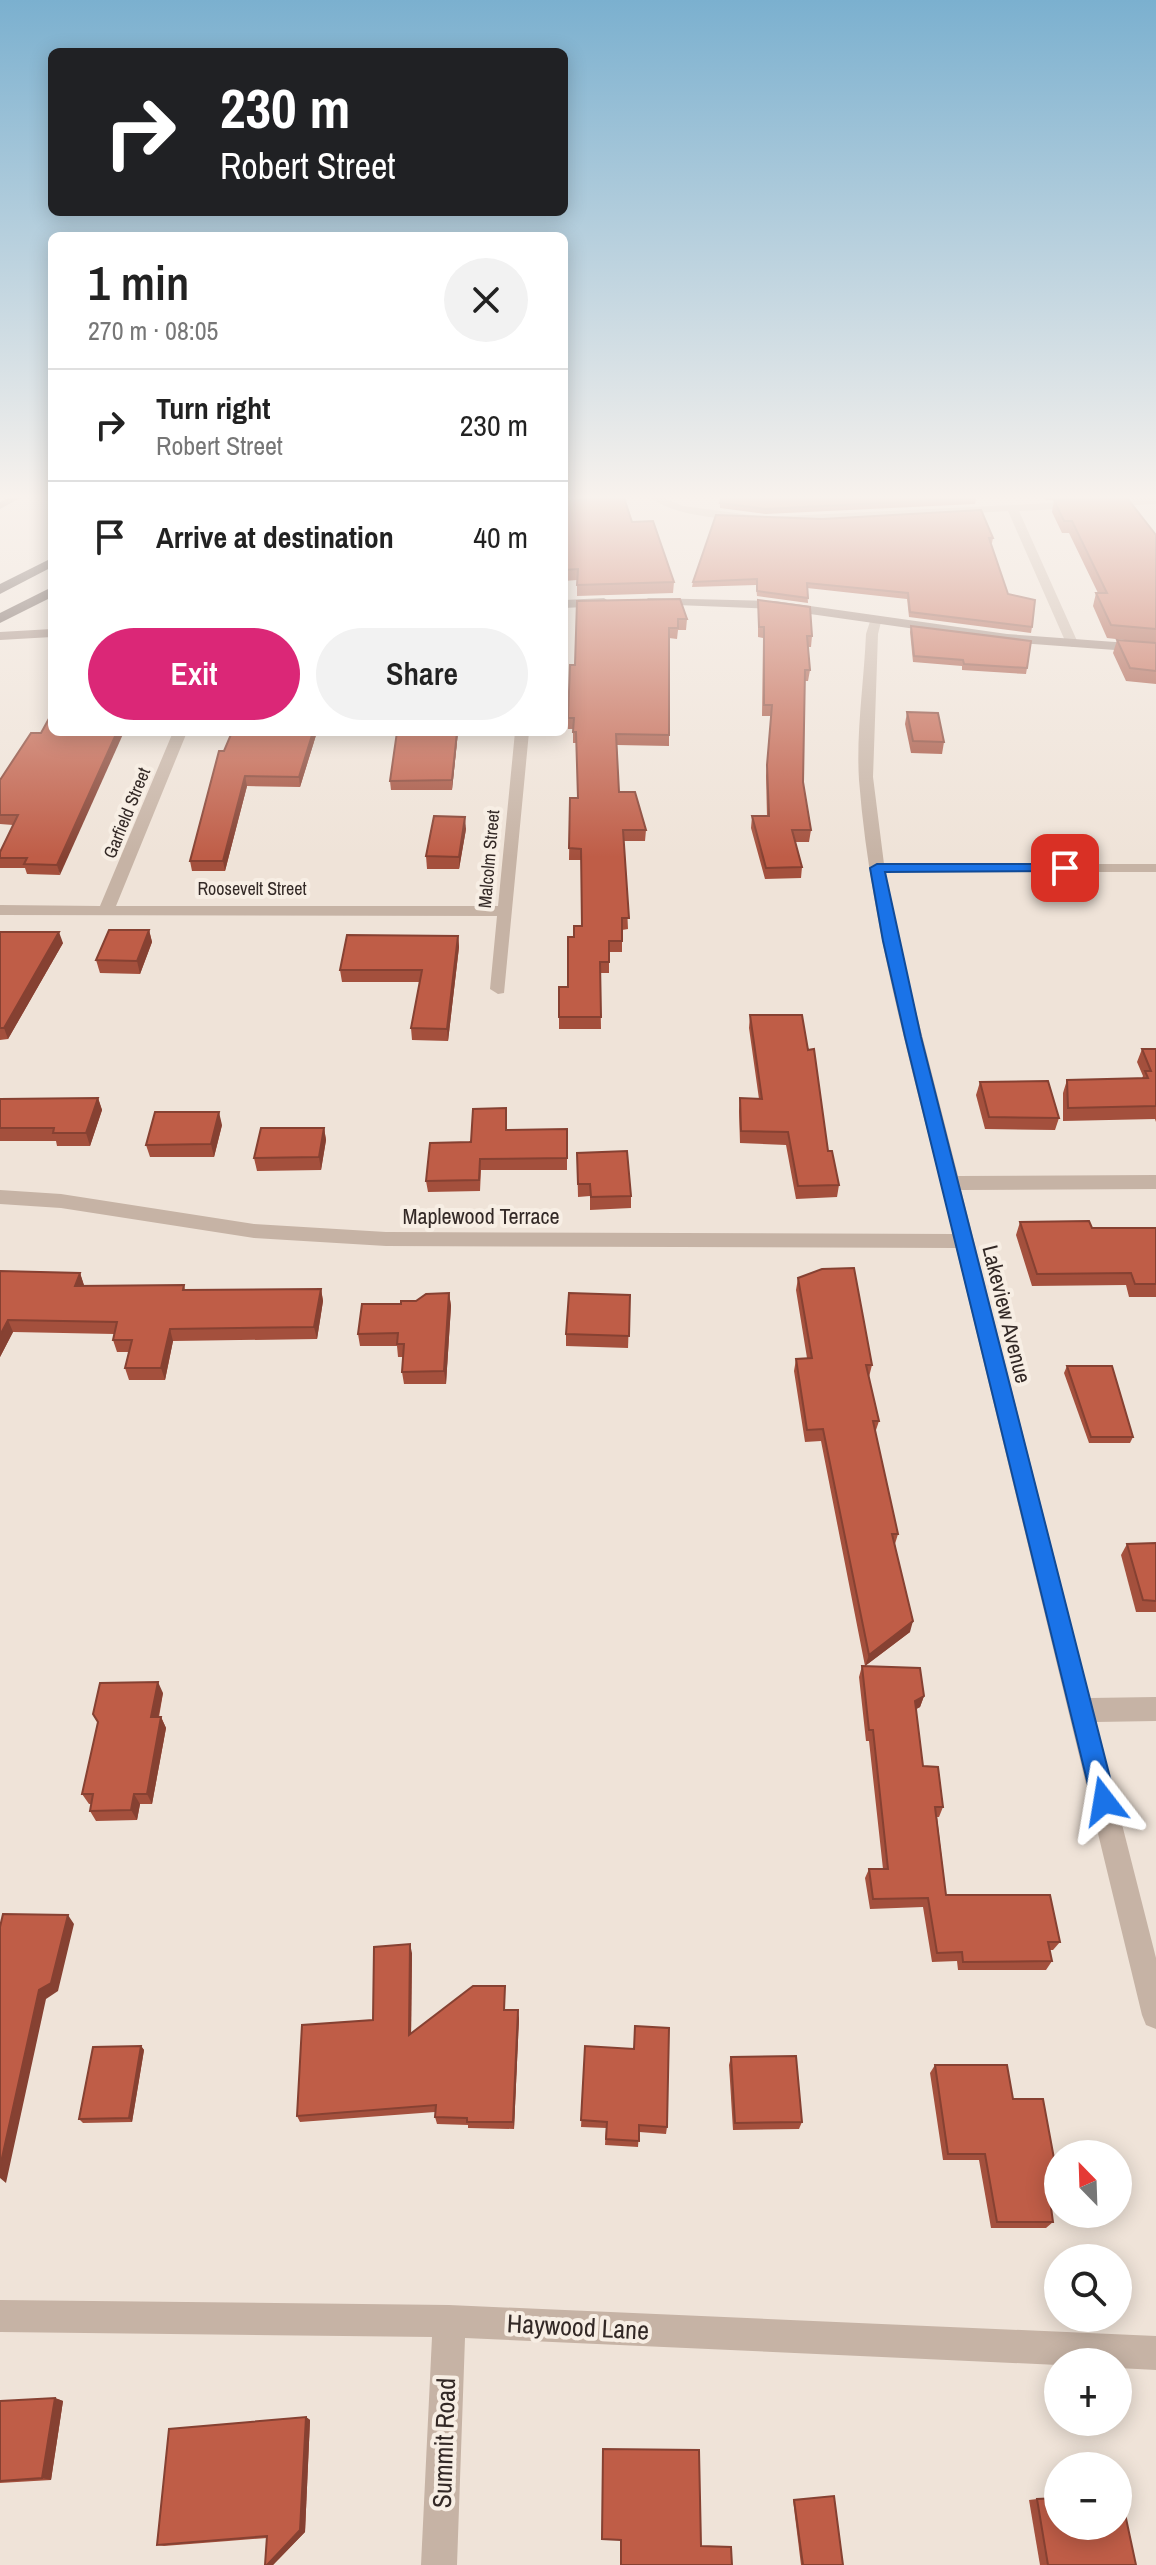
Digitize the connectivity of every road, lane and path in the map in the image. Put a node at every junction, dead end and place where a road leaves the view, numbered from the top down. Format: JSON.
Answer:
{"nodes":[{"id":1,"x":876,"y":618,"type":"joint"},
{"id":2,"x":1061,"y":618,"type":"edge"},
{"id":3,"x":48,"y":633,"type":"edge"},
{"id":4,"x":0,"y":636,"type":"edge"},
{"id":5,"x":1072,"y":643,"type":"junction"},
{"id":6,"x":1156,"y":649,"type":"edge"},
{"id":7,"x":178,"y":736,"type":"edge"},
{"id":8,"x":522,"y":736,"type":"edge"},
{"id":9,"x":877,"y":868,"type":"junction"},
{"id":10,"x":1156,"y":868,"type":"edge"},
{"id":11,"x":107,"y":908,"type":"junction"},
{"id":12,"x":0,"y":910,"type":"edge"},
{"id":13,"x":504,"y":911,"type":"junction"},
{"id":14,"x":498,"y":989,"type":"dead end"},
{"id":15,"x":1156,"y":1182,"type":"edge"},
{"id":16,"x":950,"y":1183,"type":"junction"},
{"id":17,"x":0,"y":1197,"type":"edge"},
{"id":18,"x":964,"y":1241,"type":"junction"},
{"id":19,"x":1156,"y":1709,"type":"edge"},
{"id":20,"x":1081,"y":1710,"type":"junction"},
{"id":21,"x":1156,"y":2015,"type":"edge"},
{"id":22,"x":0,"y":2316,"type":"edge"},
{"id":23,"x":449,"y":2321,"type":"junction"},
{"id":24,"x":1156,"y":2353,"type":"edge"},
{"id":25,"x":439,"y":2565,"type":"edge"}],
"edges":[{"from":1,"to":5,"type":"main road"},
{"from":1,"to":9,"type":"street","name":"Lakeview Avenue"},
{"from":2,"to":5,"type":"street"},
{"from":3,"to":4,"type":"main road"},
{"from":5,"to":6,"type":"main road"},
{"from":7,"to":11,"type":"street","name":"Garfield Street"},
{"from":8,"to":13,"type":"street","name":"Malcolm Street"},
{"from":9,"to":10,"type":"street"},
{"from":9,"to":16,"type":"street","name":"Lakeview Avenue"},
{"from":11,"to":12,"type":"street","name":"Roosevelt Street"},
{"from":11,"to":13,"type":"street","name":"Roosevelt Street"},
{"from":13,"to":14,"type":"street","name":"Malcolm Street"},
{"from":15,"to":16,"type":"street"},
{"from":16,"to":18,"type":"street","name":"Lakeview Avenue"},
{"from":17,"to":18,"type":"street","name":"Maplewood Terrace"},
{"from":18,"to":20,"type":"street","name":"Lakeview Avenue"},
{"from":19,"to":20,"type":"street"},
{"from":20,"to":21,"type":"street","name":"Lakeview Avenue"},
{"from":22,"to":23,"type":"street","name":"Haywood Lane"},
{"from":23,"to":24,"type":"street","name":"Haywood Lane"},
{"from":23,"to":25,"type":"street","name":"Summit Road"}]}
